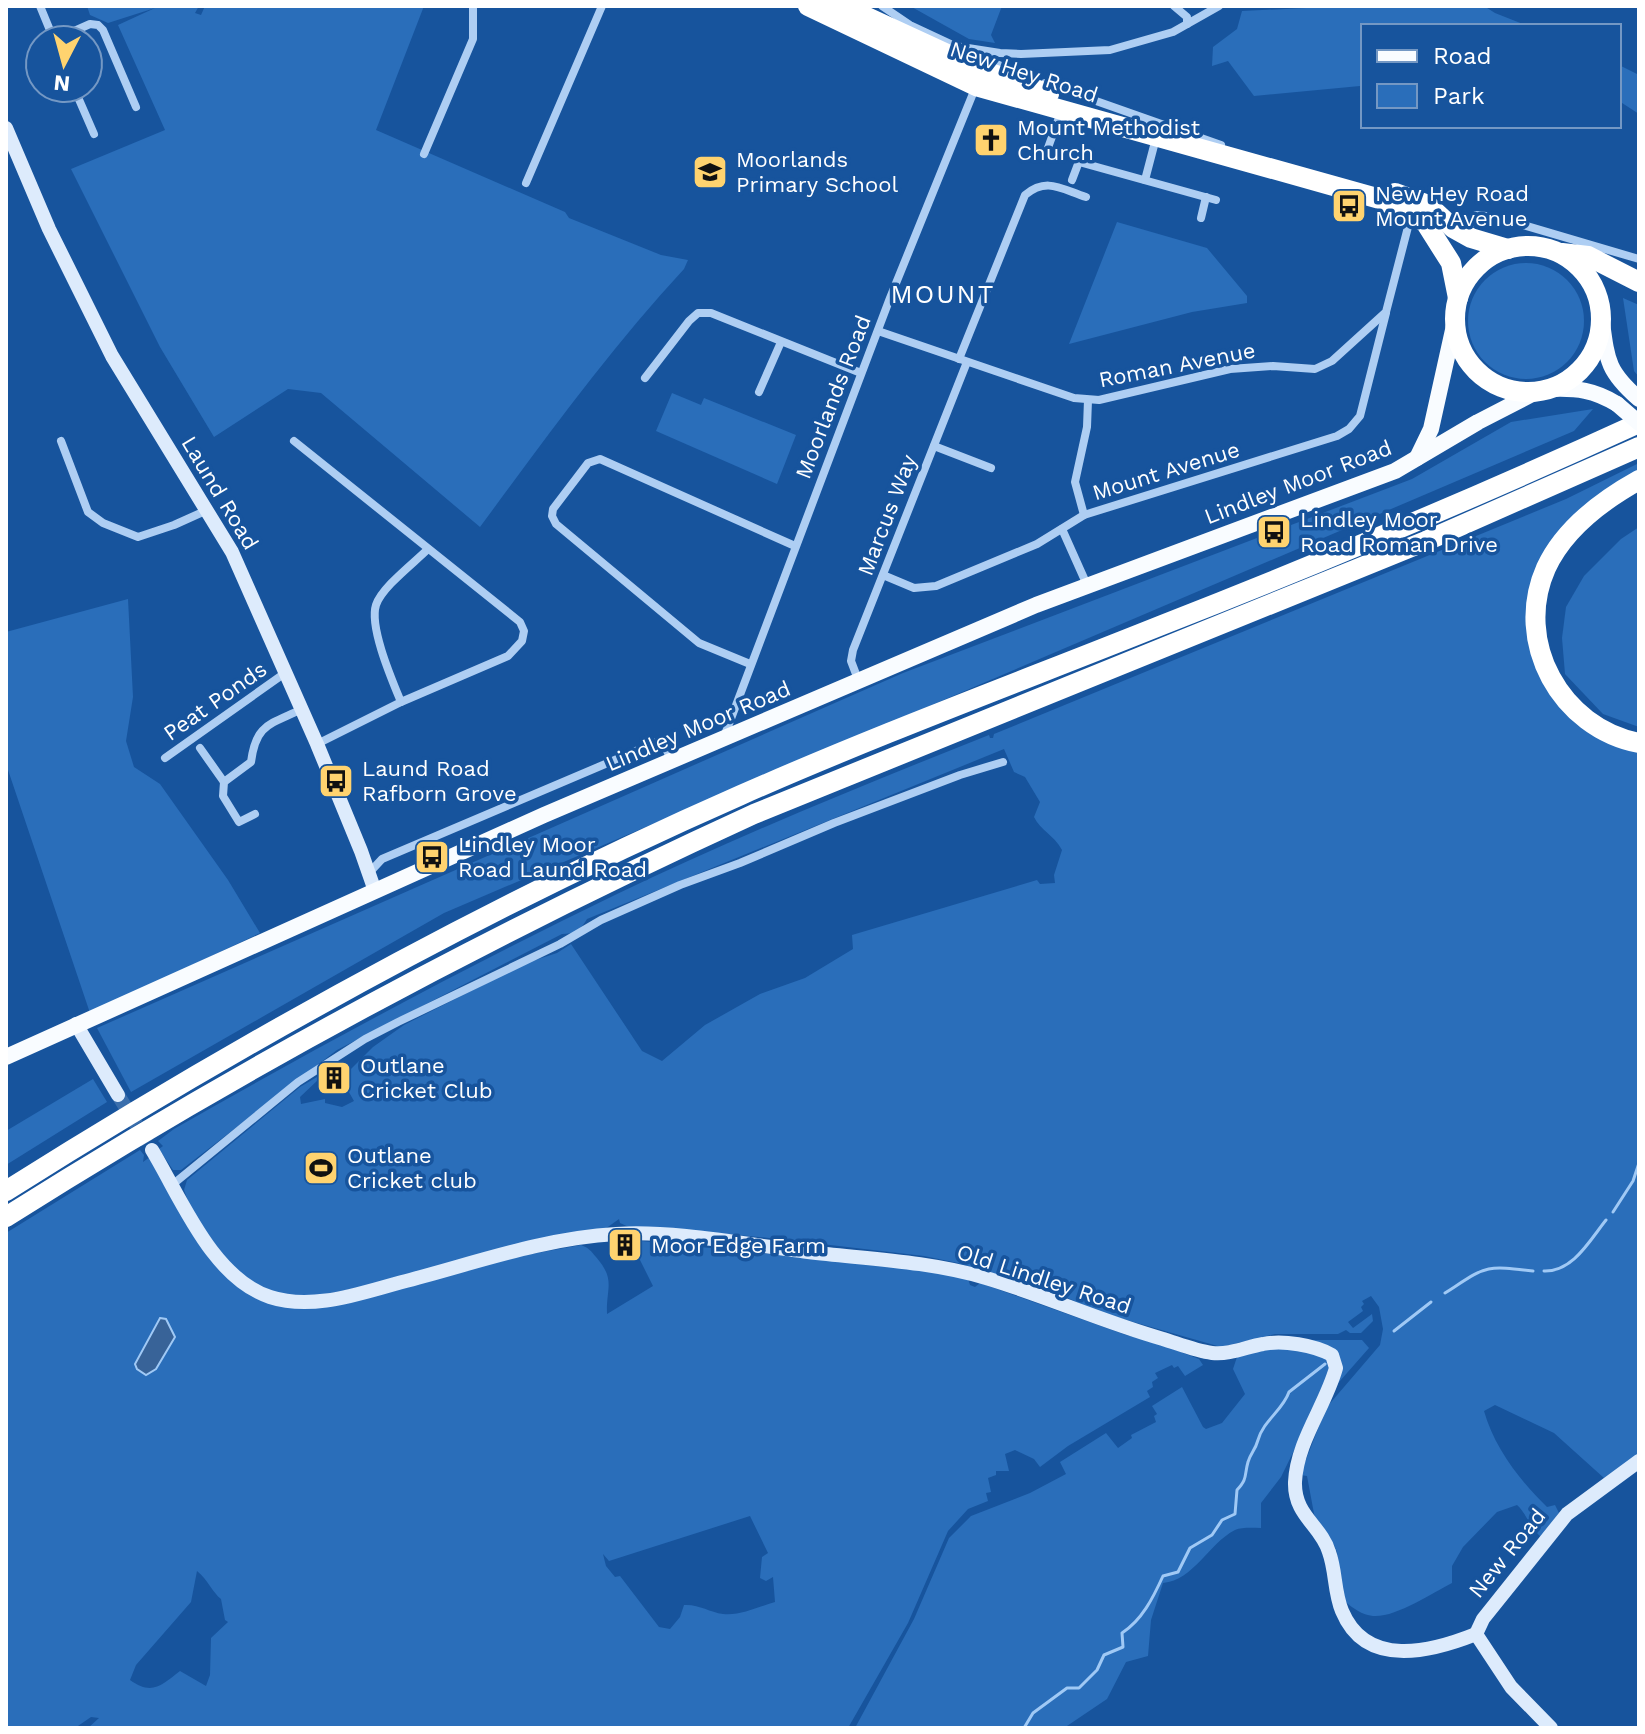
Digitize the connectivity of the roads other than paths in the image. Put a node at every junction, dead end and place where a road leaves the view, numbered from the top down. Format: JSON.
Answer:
{"nodes":[{"id":1,"x":473,"y":6,"type":"edge"},
{"id":2,"x":602,"y":6,"type":"edge"},
{"id":3,"x":808,"y":6,"type":"edge"},
{"id":4,"x":882,"y":6,"type":"edge"},
{"id":5,"x":1174,"y":6,"type":"edge"},
{"id":6,"x":1219,"y":6,"type":"edge"},
{"id":7,"x":839,"y":11,"type":"edge"},
{"id":8,"x":1187,"y":24,"type":"junction"},
{"id":9,"x":104,"y":32,"type":"edge"},
{"id":10,"x":955,"y":46,"type":"junction"},
{"id":11,"x":979,"y":78,"type":"junction"},
{"id":12,"x":81,"y":104,"type":"edge"},
{"id":13,"x":136,"y":107,"type":"dead end"},
{"id":14,"x":1061,"y":111,"type":"junction"},
{"id":15,"x":6,"y":128,"type":"edge"},
{"id":16,"x":94,"y":134,"type":"dead end"},
{"id":17,"x":1156,"y":138,"type":"junction"},
{"id":18,"x":1221,"y":145,"type":"junction"},
{"id":19,"x":1083,"y":151,"type":"dead end"},
{"id":20,"x":424,"y":154,"type":"dead end"},
{"id":21,"x":1045,"y":156,"type":"dead end"},
{"id":22,"x":1079,"y":162,"type":"junction"},
{"id":23,"x":1072,"y":180,"type":"dead end"},
{"id":24,"x":1145,"y":180,"type":"junction"},
{"id":25,"x":526,"y":183,"type":"dead end"},
{"id":26,"x":1086,"y":197,"type":"dead end"},
{"id":27,"x":1201,"y":218,"type":"dead end"},
{"id":28,"x":1408,"y":227,"type":"dead end"},
{"id":29,"x":1465,"y":234,"type":"junction"},
{"id":30,"x":1508,"y":249,"type":"junction"},
{"id":31,"x":1558,"y":252,"type":"junction"},
{"id":32,"x":1639,"y":259,"type":"edge"},
{"id":33,"x":1451,"y":263,"type":"junction"},
{"id":34,"x":1639,"y":282,"type":"edge"},
{"id":35,"x":1458,"y":298,"type":"junction"},
{"id":36,"x":1386,"y":312,"type":"junction"},
{"id":37,"x":1455,"y":321,"type":"junction"},
{"id":38,"x":1602,"y":322,"type":"junction"},
{"id":39,"x":878,"y":331,"type":"junction"},
{"id":40,"x":781,"y":342,"type":"junction"},
{"id":41,"x":963,"y":360,"type":"junction"},
{"id":42,"x":861,"y":373,"type":"junction"},
{"id":43,"x":645,"y":378,"type":"dead end"},
{"id":44,"x":1544,"y":390,"type":"junction"},
{"id":45,"x":759,"y":392,"type":"dead end"},
{"id":46,"x":1634,"y":395,"type":"edge"},
{"id":47,"x":1088,"y":400,"type":"junction"},
{"id":48,"x":1639,"y":423,"type":"edge"},
{"id":49,"x":61,"y":441,"type":"dead end"},
{"id":50,"x":294,"y":441,"type":"dead end"},
{"id":51,"x":934,"y":446,"type":"junction"},
{"id":52,"x":1639,"y":447,"type":"edge"},
{"id":53,"x":1416,"y":460,"type":"junction"},
{"id":54,"x":991,"y":468,"type":"dead end"},
{"id":55,"x":1639,"y":480,"type":"edge"},
{"id":56,"x":205,"y":511,"type":"junction"},
{"id":57,"x":1084,"y":515,"type":"junction"},
{"id":58,"x":1062,"y":529,"type":"junction"},
{"id":59,"x":795,"y":546,"type":"junction"},
{"id":60,"x":428,"y":549,"type":"junction"},
{"id":61,"x":883,"y":575,"type":"junction"},
{"id":62,"x":1087,"y":586,"type":"junction"},
{"id":63,"x":750,"y":664,"type":"junction"},
{"id":64,"x":285,"y":673,"type":"junction"},
{"id":65,"x":859,"y":682,"type":"junction"},
{"id":66,"x":401,"y":702,"type":"junction"},
{"id":67,"x":302,"y":709,"type":"junction"},
{"id":68,"x":724,"y":739,"type":"junction"},
{"id":69,"x":1639,"y":743,"type":"edge"},
{"id":70,"x":317,"y":744,"type":"junction"},
{"id":71,"x":200,"y":748,"type":"dead end"},
{"id":72,"x":165,"y":758,"type":"dead end"},
{"id":73,"x":672,"y":761,"type":"junction"},
{"id":74,"x":1003,"y":762,"type":"dead end"},
{"id":75,"x":224,"y":782,"type":"junction"},
{"id":76,"x":255,"y":814,"type":"dead end"},
{"id":77,"x":369,"y":873,"type":"junction"},
{"id":78,"x":375,"y":891,"type":"junction"},
{"id":79,"x":76,"y":1024,"type":"junction"},
{"id":80,"x":6,"y":1057,"type":"edge"},
{"id":81,"x":118,"y":1095,"type":"tunnel mouth"},
{"id":82,"x":152,"y":1150,"type":"tunnel mouth"},
{"id":83,"x":172,"y":1185,"type":"junction"},
{"id":84,"x":6,"y":1191,"type":"edge"},
{"id":85,"x":6,"y":1217,"type":"edge"},
{"id":86,"x":1639,"y":1461,"type":"edge"},
{"id":87,"x":1476,"y":1634,"type":"junction"},
{"id":88,"x":1551,"y":1728,"type":"edge"}],
"edges":[{"from":1,"to":20,"type":"street"},
{"from":2,"to":25,"type":"street"},
{"from":3,"to":7,"type":"highway","name":"New Hey Road"},
{"from":4,"to":10,"type":"street"},
{"from":5,"to":8,"type":"street"},
{"from":6,"to":8,"type":"street"},
{"from":7,"to":11,"type":"highway","name":"New Hey Road"},
{"from":8,"to":10,"type":"street"},
{"from":9,"to":13,"type":"street"},
{"from":10,"to":18,"type":"street","name":"New Hey Road"},
{"from":11,"to":14,"type":"highway","name":"New Hey Road"},
{"from":11,"to":18,"type":"highway","name":"New Hey Road"},
{"from":11,"to":39,"type":"street","name":"Moorlands Road"},
{"from":12,"to":16,"type":"street"},
{"from":14,"to":17,"type":"highway","name":"New Hey Road"},
{"from":14,"to":21,"type":"street"},
{"from":15,"to":56,"type":"street","name":"Laund Road"},
{"from":17,"to":24,"type":"street"},
{"from":17,"to":33,"type":"highway","name":"New Hey Road"},
{"from":18,"to":29,"type":"highway","name":"New Hey Road"},
{"from":19,"to":22,"type":"street"},
{"from":22,"to":23,"type":"street"},
{"from":22,"to":24,"type":"street"},
{"from":24,"to":27,"type":"street"},
{"from":26,"to":41,"type":"street","name":"Marcus Way"},
{"from":28,"to":36,"type":"street"},
{"from":29,"to":30,"type":"highway","name":"New Hey Road"},
{"from":29,"to":32,"type":"street"},
{"from":29,"to":33,"type":"highway"},
{"from":30,"to":31,"type":"highway"},
{"from":30,"to":35,"type":"highway"},
{"from":31,"to":34,"type":"highway"},
{"from":31,"to":38,"type":"highway"},
{"from":33,"to":35,"type":"highway","name":"New Hey Road"},
{"from":35,"to":37,"type":"highway"},
{"from":36,"to":47,"type":"street","name":"Roman Avenue"},
{"from":36,"to":57,"type":"street","name":"Mount Avenue"},
{"from":37,"to":44,"type":"highway"},
{"from":37,"to":53,"type":"main road","name":"Lindley Moor Road"},
{"from":38,"to":44,"type":"highway"},
{"from":38,"to":46,"type":"main road"},
{"from":39,"to":41,"type":"street","name":"Roman Avenue"},
{"from":39,"to":42,"type":"street","name":"Moorlands Road"},
{"from":40,"to":42,"type":"street"},
{"from":40,"to":43,"type":"street"},
{"from":40,"to":45,"type":"street"},
{"from":41,"to":47,"type":"street","name":"Roman Avenue"},
{"from":41,"to":51,"type":"street","name":"Marcus Way"},
{"from":42,"to":59,"type":"street","name":"Moorlands Road"},
{"from":44,"to":48,"type":"main road","bridge":true},
{"from":44,"to":53,"type":"main road","name":"Lindley Moor Road"},
{"from":47,"to":57,"type":"street"},
{"from":48,"to":84,"type":"highway"},
{"from":49,"to":56,"type":"street"},
{"from":50,"to":60,"type":"street"},
{"from":51,"to":54,"type":"street"},
{"from":51,"to":61,"type":"street","name":"Marcus Way"},
{"from":52,"to":85,"type":"highway"},
{"from":53,"to":62,"type":"main road","name":"Lindley Moor Road"},
{"from":55,"to":69,"type":"highway"},
{"from":56,"to":64,"type":"street","name":"Laund Road"},
{"from":57,"to":58,"type":"street","name":"Mount Avenue"},
{"from":58,"to":61,"type":"street","name":"Mount Avenue"},
{"from":58,"to":62,"type":"street"},
{"from":59,"to":63,"type":"street","name":"Moorlands Road"},
{"from":59,"to":63,"type":"street"},
{"from":60,"to":66,"type":"street"},
{"from":60,"to":66,"type":"street"},
{"from":61,"to":65,"type":"street","name":"Marcus Way"},
{"from":62,"to":65,"type":"main road","name":"Lindley Moor Road"},
{"from":63,"to":68,"type":"street","name":"Moorlands Road"},
{"from":64,"to":67,"type":"street","name":"Laund Road"},
{"from":64,"to":72,"type":"street","name":"Peat Ponds"},
{"from":65,"to":68,"type":"main road","name":"Lindley Moor Road"},
{"from":66,"to":70,"type":"street"},
{"from":67,"to":70,"type":"street","name":"Laund Road"},
{"from":67,"to":75,"type":"street"},
{"from":68,"to":73,"type":"main road","name":"Lindley Moor Road"},
{"from":70,"to":77,"type":"street","name":"Laund Road"},
{"from":71,"to":75,"type":"street"},
{"from":73,"to":77,"type":"street"},
{"from":73,"to":78,"type":"main road","name":"Lindley Moor Road"},
{"from":74,"to":83,"type":"street"},
{"from":75,"to":76,"type":"street"},
{"from":77,"to":78,"type":"street","name":"Laund Road"},
{"from":78,"to":79,"type":"main road","name":"Lindley Moor Road"},
{"from":79,"to":80,"type":"main road","name":"Lindley Moor Road"},
{"from":79,"to":81,"type":"street"},
{"from":82,"to":83,"type":"street","name":"Old Lindley Road"},
{"from":83,"to":87,"type":"street","name":"Old Lindley Road"},
{"from":86,"to":87,"type":"street","name":"New Road"},
{"from":87,"to":88,"type":"street","name":"New Road"}]}
